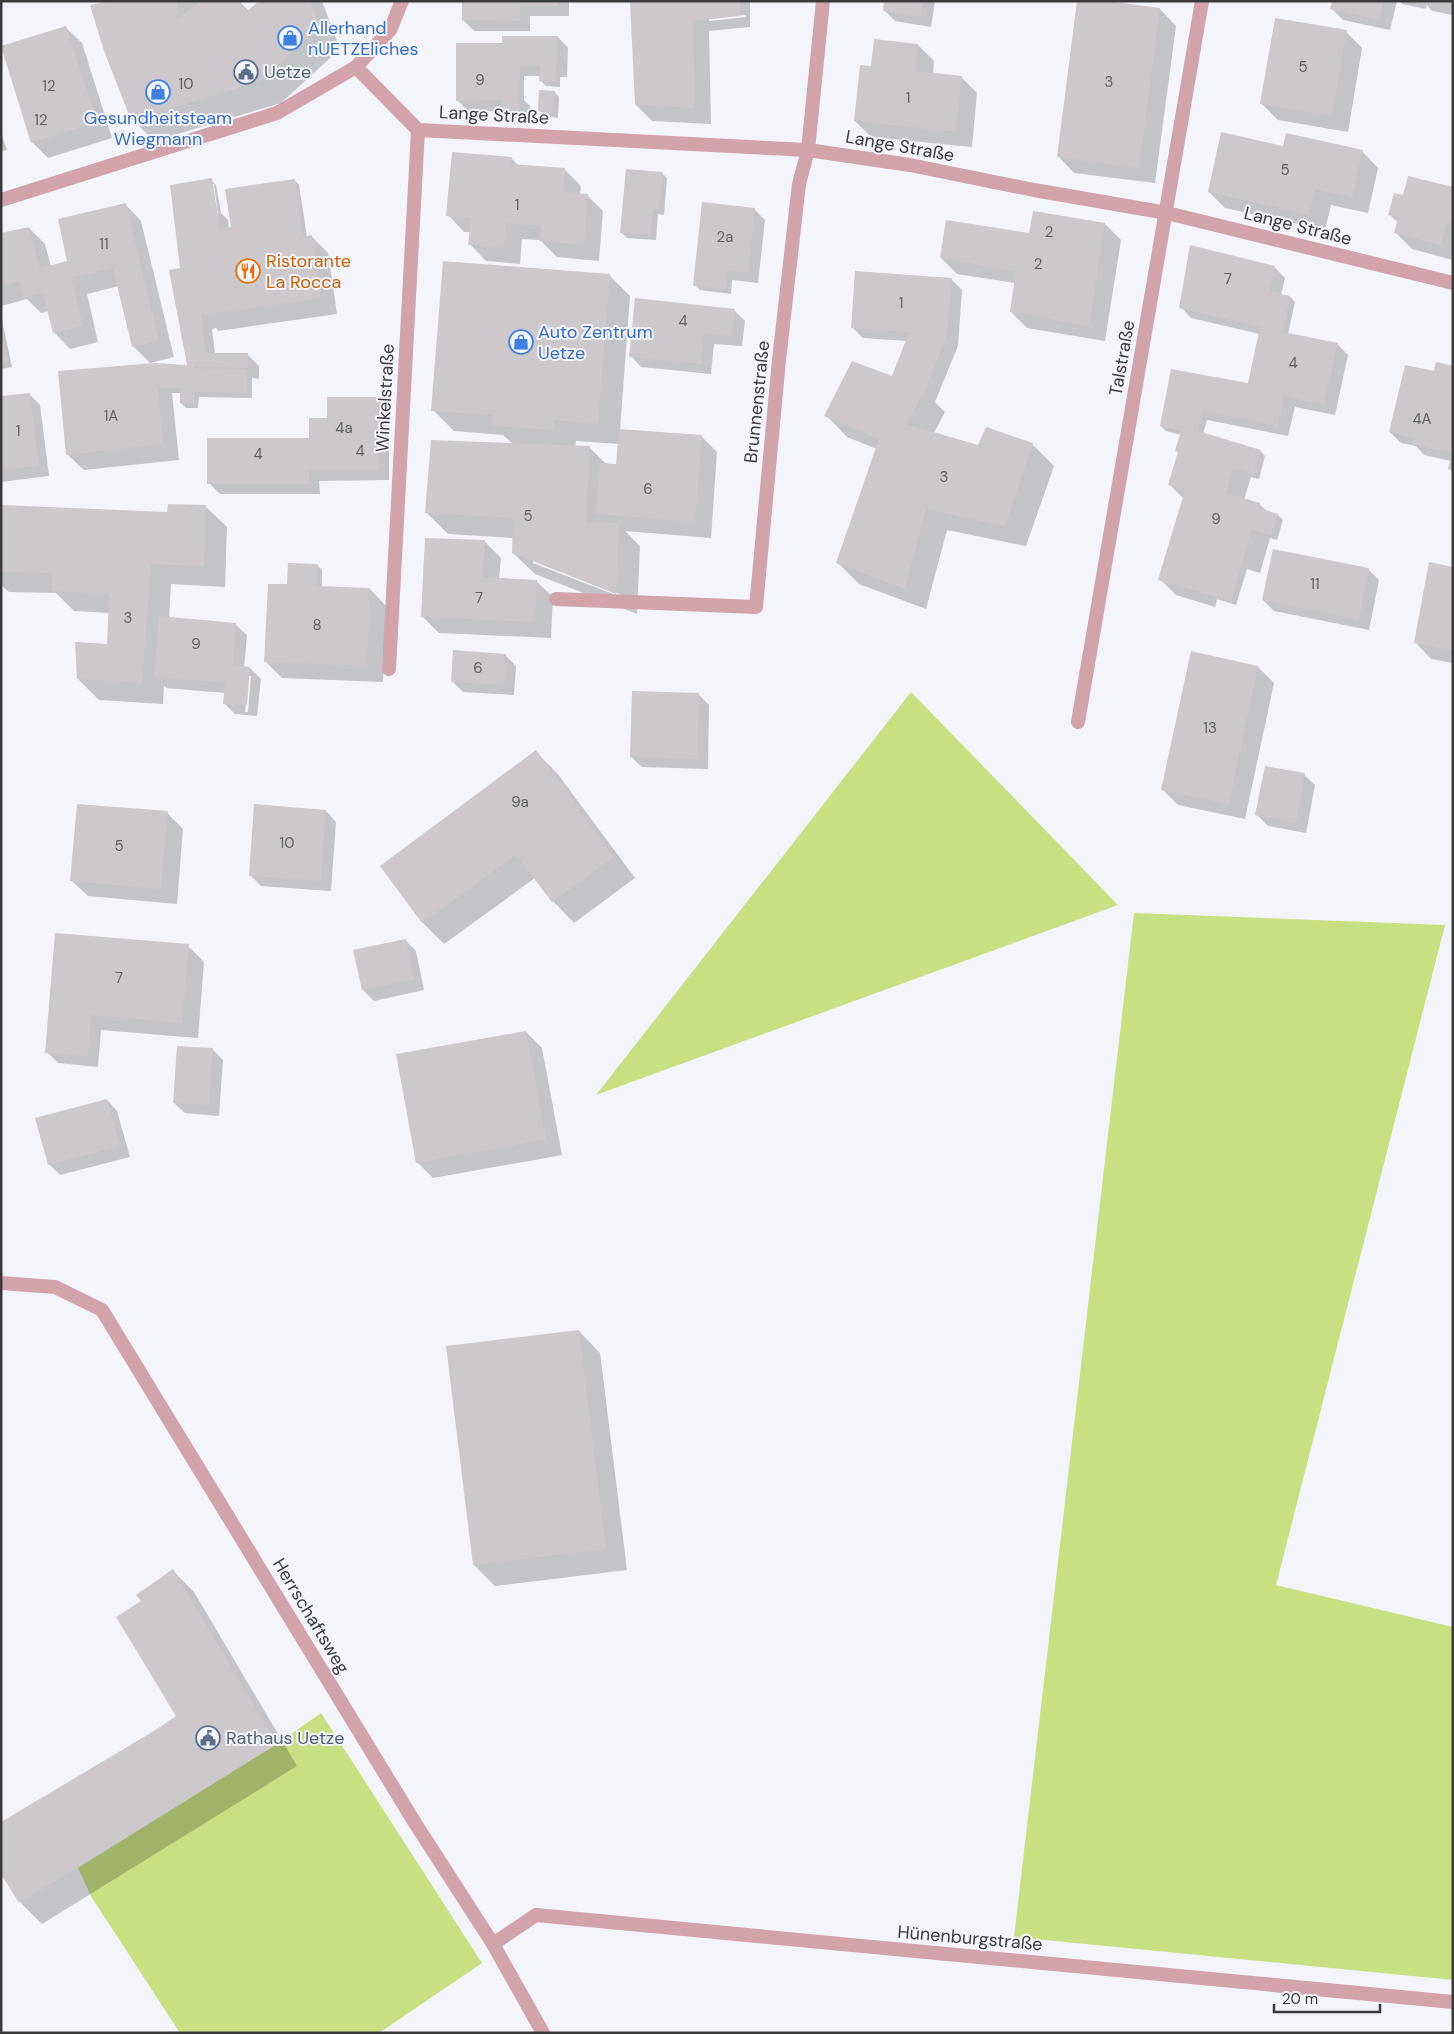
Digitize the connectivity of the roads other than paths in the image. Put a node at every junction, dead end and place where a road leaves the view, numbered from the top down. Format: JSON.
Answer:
{"nodes":[{"id":1,"x":402,"y":1,"type":"edge"},
{"id":2,"x":823,"y":1,"type":"edge"},
{"id":3,"x":1202,"y":1,"type":"edge"},
{"id":4,"x":356,"y":67,"type":"junction"},
{"id":5,"x":418,"y":130,"type":"junction"},
{"id":6,"x":808,"y":150,"type":"junction"},
{"id":7,"x":1,"y":200,"type":"edge"},
{"id":8,"x":1167,"y":213,"type":"junction"},
{"id":9,"x":1453,"y":283,"type":"edge"},
{"id":10,"x":556,"y":599,"type":"dead end"},
{"id":11,"x":389,"y":669,"type":"dead end"},
{"id":12,"x":1078,"y":722,"type":"dead end"},
{"id":13,"x":1,"y":1283,"type":"edge"},
{"id":14,"x":493,"y":1944,"type":"junction"},
{"id":15,"x":1453,"y":2002,"type":"edge"},
{"id":16,"x":543,"y":2033,"type":"edge"}],
"edges":[{"from":1,"to":4,"type":"street"},
{"from":2,"to":6,"type":"street","name":"Brunnenstraße"},
{"from":3,"to":8,"type":"street","name":"Talstraße"},
{"from":4,"to":5,"type":"street","name":"Lange Straße"},
{"from":4,"to":7,"type":"street"},
{"from":5,"to":6,"type":"street","name":"Lange Straße"},
{"from":5,"to":11,"type":"street","name":"Winkelstraße"},
{"from":6,"to":8,"type":"street","name":"Lange Straße"},
{"from":6,"to":10,"type":"street","name":"Brunnenstraße"},
{"from":8,"to":9,"type":"street","name":"Lange Straße"},
{"from":8,"to":12,"type":"street","name":"Talstraße"},
{"from":13,"to":14,"type":"street","name":"Herrschaftsweg"},
{"from":14,"to":15,"type":"street","name":"Hünenburgstraße"},
{"from":14,"to":16,"type":"street","name":"Herrschaftsweg"}]}
